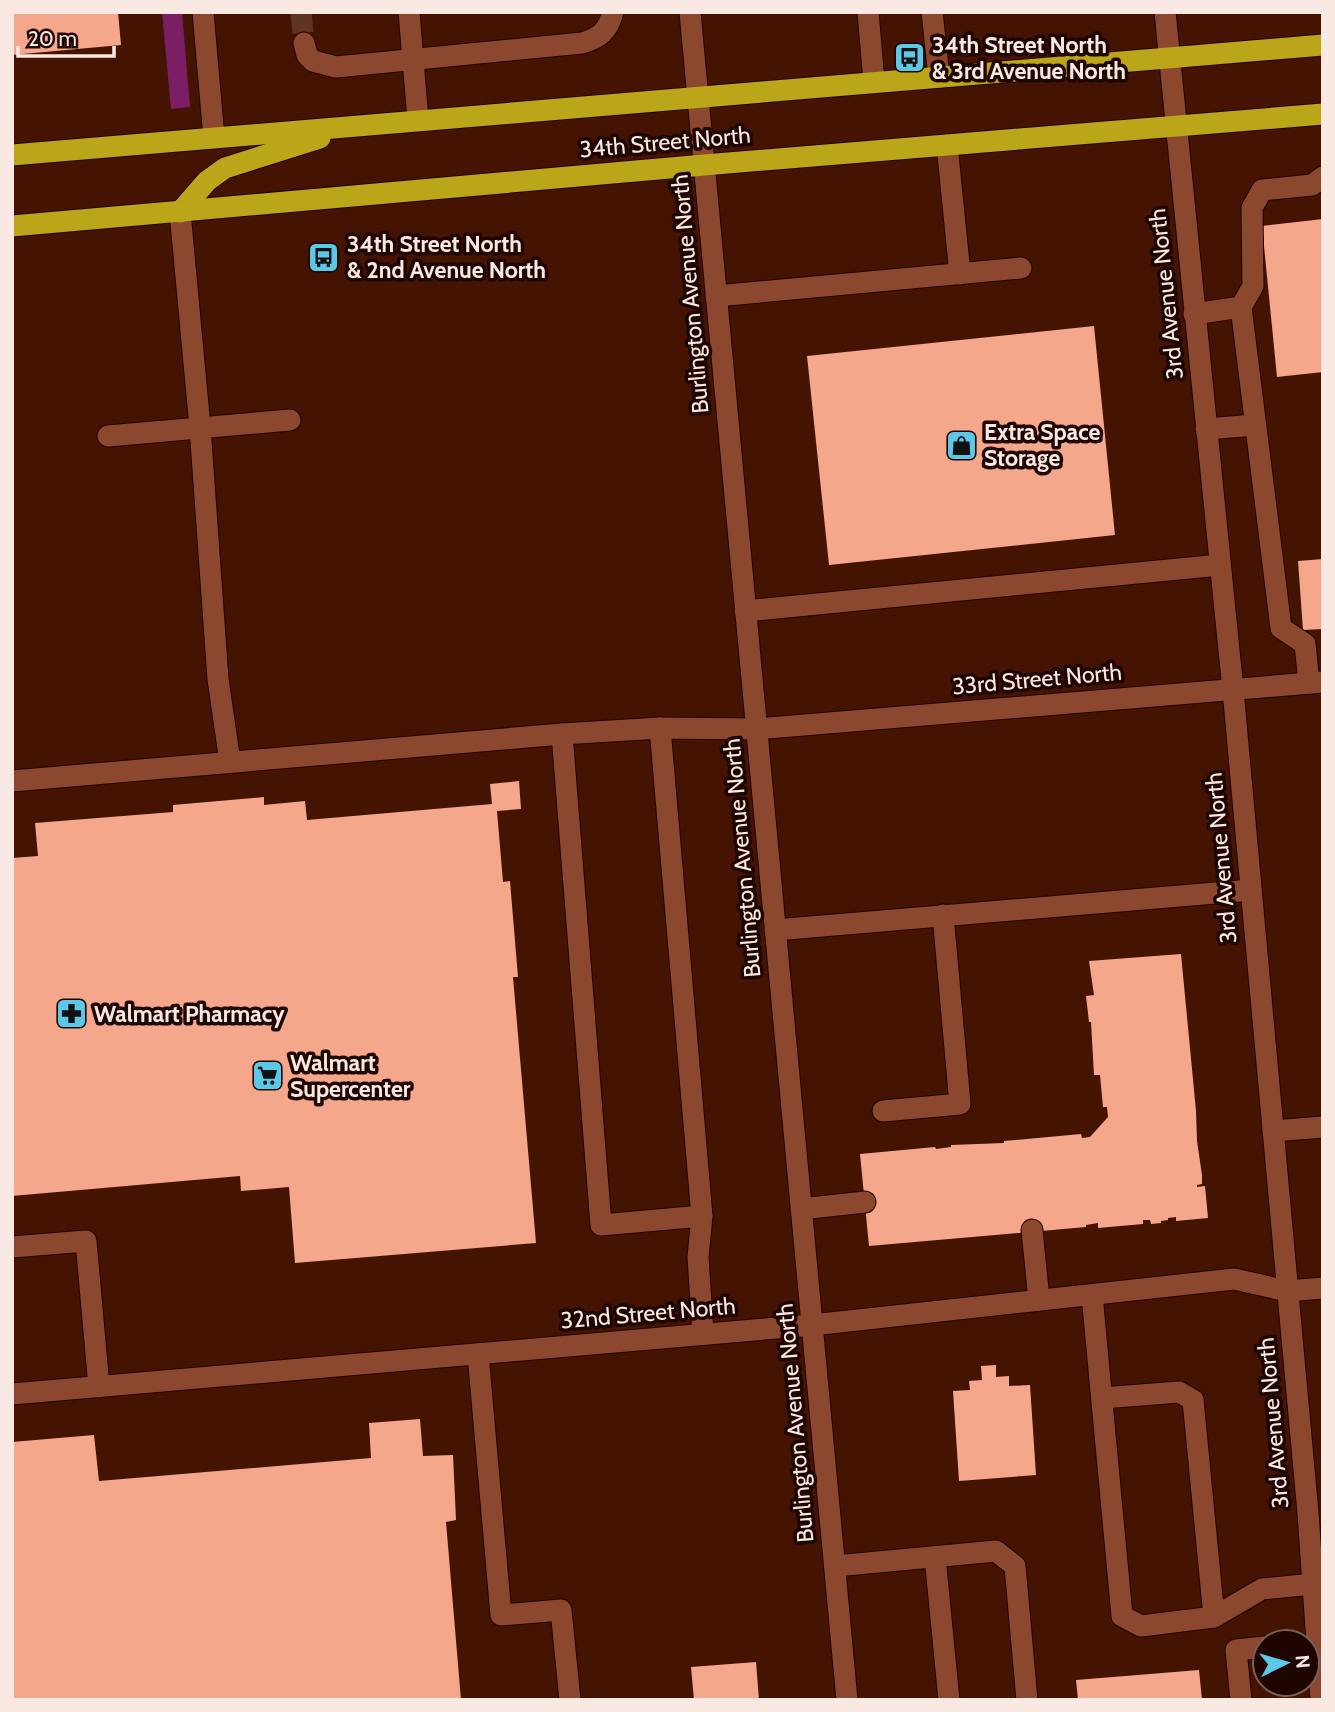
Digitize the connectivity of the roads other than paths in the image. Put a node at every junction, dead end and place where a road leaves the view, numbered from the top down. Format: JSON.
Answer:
{"nodes":[{"id":1,"x":203,"y":12,"type":"edge"},
{"id":2,"x":408,"y":12,"type":"edge"},
{"id":3,"x":612,"y":12,"type":"edge"},
{"id":4,"x":690,"y":12,"type":"edge"},
{"id":5,"x":867,"y":12,"type":"edge"},
{"id":6,"x":932,"y":12,"type":"edge"},
{"id":7,"x":1165,"y":12,"type":"edge"},
{"id":8,"x":304,"y":43,"type":"tunnel mouth"},
{"id":9,"x":1323,"y":45,"type":"edge"},
{"id":10,"x":1168,"y":58,"type":"junction"},
{"id":11,"x":413,"y":61,"type":"junction"},
{"id":12,"x":939,"y":77,"type":"junction"},
{"id":13,"x":874,"y":82,"type":"junction"},
{"id":14,"x":698,"y":97,"type":"junction"},
{"id":15,"x":1323,"y":114,"type":"edge"},
{"id":16,"x":418,"y":120,"type":"junction"},
{"id":17,"x":359,"y":126,"type":"junction"},
{"id":18,"x":1175,"y":126,"type":"junction"},
{"id":19,"x":214,"y":138,"type":"junction"},
{"id":20,"x":947,"y":145,"type":"junction"},
{"id":21,"x":12,"y":155,"type":"edge"},
{"id":22,"x":704,"y":165,"type":"junction"},
{"id":23,"x":1323,"y":177,"type":"edge"},
{"id":24,"x":180,"y":212,"type":"junction"},
{"id":25,"x":12,"y":226,"type":"edge"},
{"id":26,"x":1021,"y":268,"type":"dead end"},
{"id":27,"x":960,"y":274,"type":"junction"},
{"id":28,"x":716,"y":296,"type":"junction"},
{"id":29,"x":1241,"y":307,"type":"junction"},
{"id":30,"x":1194,"y":314,"type":"junction"},
{"id":31,"x":290,"y":420,"type":"dead end"},
{"id":32,"x":1255,"y":425,"type":"junction"},
{"id":33,"x":200,"y":427,"type":"junction"},
{"id":34,"x":1206,"y":429,"type":"junction"},
{"id":35,"x":108,"y":436,"type":"dead end"},
{"id":36,"x":1220,"y":565,"type":"junction"},
{"id":37,"x":745,"y":611,"type":"junction"},
{"id":38,"x":1316,"y":682,"type":"edge"},
{"id":39,"x":1233,"y":690,"type":"junction"},
{"id":40,"x":660,"y":728,"type":"junction"},
{"id":41,"x":756,"y":729,"type":"junction"},
{"id":42,"x":562,"y":734,"type":"junction"},
{"id":43,"x":230,"y":762,"type":"junction"},
{"id":44,"x":12,"y":781,"type":"edge"},
{"id":45,"x":1251,"y":890,"type":"junction"},
{"id":46,"x":943,"y":915,"type":"junction"},
{"id":47,"x":775,"y":930,"type":"junction"},
{"id":48,"x":883,"y":1111,"type":"dead end"},
{"id":49,"x":1323,"y":1126,"type":"edge"},
{"id":50,"x":1273,"y":1132,"type":"junction"},
{"id":51,"x":865,"y":1202,"type":"dead end"},
{"id":52,"x":801,"y":1209,"type":"junction"},
{"id":53,"x":702,"y":1216,"type":"junction"},
{"id":54,"x":1032,"y":1230,"type":"dead end"},
{"id":55,"x":12,"y":1247,"type":"edge"},
{"id":56,"x":1323,"y":1288,"type":"edge"},
{"id":57,"x":1287,"y":1291,"type":"junction"},
{"id":58,"x":1092,"y":1295,"type":"junction"},
{"id":59,"x":1039,"y":1300,"type":"junction"},
{"id":60,"x":812,"y":1325,"type":"junction"},
{"id":61,"x":703,"y":1334,"type":"junction"},
{"id":62,"x":478,"y":1354,"type":"junction"},
{"id":63,"x":99,"y":1387,"type":"junction"},
{"id":64,"x":12,"y":1394,"type":"edge"},
{"id":65,"x":1102,"y":1398,"type":"junction"},
{"id":66,"x":935,"y":1557,"type":"junction"},
{"id":67,"x":835,"y":1566,"type":"junction"},
{"id":68,"x":1313,"y":1584,"type":"junction"},
{"id":69,"x":1214,"y":1617,"type":"junction"},
{"id":70,"x":1312,"y":1628,"type":"edge"},
{"id":71,"x":1251,"y":1648,"type":"edge"},
{"id":72,"x":570,"y":1700,"type":"edge"},
{"id":73,"x":847,"y":1700,"type":"edge"},
{"id":74,"x":949,"y":1700,"type":"edge"},
{"id":75,"x":1027,"y":1700,"type":"edge"},
{"id":76,"x":1241,"y":1700,"type":"edge"}],
"edges":[{"from":1,"to":19,"type":"street"},
{"from":2,"to":11,"type":"street"},
{"from":3,"to":11,"type":"street"},
{"from":4,"to":14,"type":"street","name":"Burlington Avenue North"},
{"from":5,"to":13,"type":"street"},
{"from":6,"to":12,"type":"street"},
{"from":7,"to":10,"type":"street","name":"3rd Avenue North"},
{"from":8,"to":11,"type":"street"},
{"from":9,"to":10,"type":"highway","name":"34th Street North"},
{"from":10,"to":12,"type":"highway","name":"34th Street North"},
{"from":10,"to":18,"type":"street","name":"3rd Avenue North"},
{"from":11,"to":16,"type":"street"},
{"from":12,"to":13,"type":"highway","name":"34th Street North"},
{"from":13,"to":14,"type":"highway","name":"34th Street North"},
{"from":14,"to":16,"type":"highway","name":"34th Street North"},
{"from":14,"to":22,"type":"street","name":"Burlington Avenue North"},
{"from":15,"to":18,"type":"highway","name":"34th Street North"},
{"from":16,"to":17,"type":"highway","name":"34th Street North"},
{"from":17,"to":19,"type":"highway","name":"34th Street North"},
{"from":17,"to":24,"type":"highway"},
{"from":18,"to":20,"type":"highway","name":"34th Street North"},
{"from":18,"to":30,"type":"street","name":"3rd Avenue North"},
{"from":19,"to":21,"type":"highway","name":"34th Street North"},
{"from":20,"to":22,"type":"highway","name":"34th Street North"},
{"from":20,"to":27,"type":"street"},
{"from":22,"to":24,"type":"highway","name":"34th Street North"},
{"from":22,"to":28,"type":"street","name":"Burlington Avenue North"},
{"from":23,"to":29,"type":"street"},
{"from":24,"to":25,"type":"highway","name":"34th Street North"},
{"from":24,"to":33,"type":"street"},
{"from":26,"to":27,"type":"street"},
{"from":27,"to":28,"type":"street"},
{"from":28,"to":37,"type":"street","name":"Burlington Avenue North"},
{"from":29,"to":30,"type":"street"},
{"from":29,"to":32,"type":"street"},
{"from":30,"to":34,"type":"street","name":"3rd Avenue North"},
{"from":31,"to":33,"type":"street"},
{"from":32,"to":34,"type":"street"},
{"from":32,"to":38,"type":"street"},
{"from":33,"to":35,"type":"street"},
{"from":33,"to":43,"type":"street"},
{"from":34,"to":36,"type":"street","name":"3rd Avenue North"},
{"from":36,"to":37,"type":"street"},
{"from":36,"to":39,"type":"street","name":"3rd Avenue North"},
{"from":37,"to":41,"type":"street","name":"Burlington Avenue North"},
{"from":38,"to":39,"type":"street","name":"33rd Street North"},
{"from":39,"to":41,"type":"street","name":"33rd Street North"},
{"from":39,"to":45,"type":"street","name":"3rd Avenue North"},
{"from":40,"to":41,"type":"street","name":"33rd Street North"},
{"from":40,"to":42,"type":"street","name":"33rd Street North"},
{"from":40,"to":53,"type":"street"},
{"from":41,"to":47,"type":"street","name":"Burlington Avenue North"},
{"from":42,"to":43,"type":"street","name":"33rd Street North"},
{"from":42,"to":53,"type":"street"},
{"from":43,"to":44,"type":"street","name":"33rd Street North"},
{"from":45,"to":46,"type":"street"},
{"from":45,"to":50,"type":"street","name":"3rd Avenue North"},
{"from":46,"to":47,"type":"street"},
{"from":46,"to":48,"type":"street"},
{"from":47,"to":52,"type":"street","name":"Burlington Avenue North"},
{"from":49,"to":50,"type":"street"},
{"from":50,"to":57,"type":"street","name":"3rd Avenue North"},
{"from":51,"to":52,"type":"street"},
{"from":52,"to":60,"type":"street","name":"Burlington Avenue North"},
{"from":53,"to":61,"type":"street"},
{"from":54,"to":59,"type":"street"},
{"from":55,"to":63,"type":"street"},
{"from":56,"to":57,"type":"street","name":"32nd Street North"},
{"from":57,"to":58,"type":"street","name":"32nd Street North"},
{"from":57,"to":68,"type":"street","name":"3rd Avenue North"},
{"from":58,"to":59,"type":"street","name":"32nd Street North"},
{"from":58,"to":65,"type":"street"},
{"from":59,"to":60,"type":"street","name":"32nd Street North"},
{"from":60,"to":61,"type":"street","name":"32nd Street North"},
{"from":60,"to":67,"type":"street","name":"Burlington Avenue North"},
{"from":61,"to":62,"type":"street","name":"32nd Street North"},
{"from":62,"to":63,"type":"street","name":"32nd Street North"},
{"from":62,"to":72,"type":"street"},
{"from":63,"to":64,"type":"street","name":"32nd Street North"},
{"from":65,"to":69,"type":"street"},
{"from":65,"to":69,"type":"street"},
{"from":66,"to":67,"type":"street"},
{"from":66,"to":74,"type":"street"},
{"from":66,"to":75,"type":"street"},
{"from":67,"to":73,"type":"street","name":"Burlington Avenue North"},
{"from":68,"to":69,"type":"street"},
{"from":68,"to":70,"type":"street","name":"3rd Avenue North"},
{"from":71,"to":76,"type":"street"}]}
